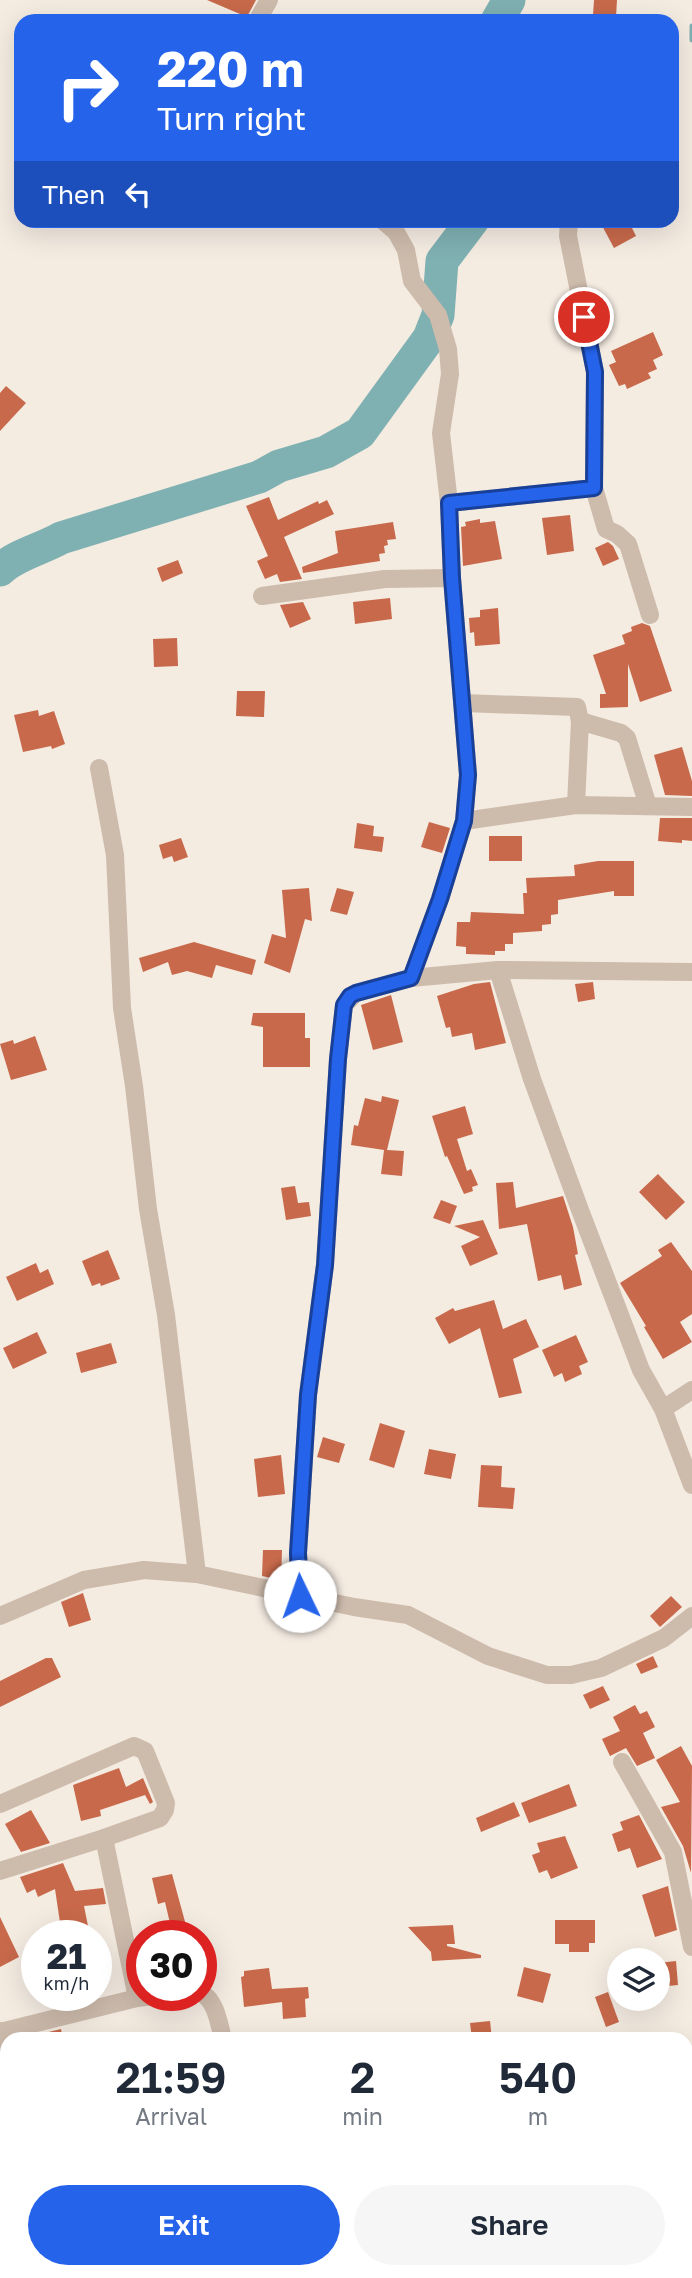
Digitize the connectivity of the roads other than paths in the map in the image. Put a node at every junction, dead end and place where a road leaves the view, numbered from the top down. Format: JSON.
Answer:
{"nodes":[{"id":1,"x":392,"y":228,"type":"edge"},
{"id":2,"x":568,"y":228,"type":"edge"},
{"id":3,"x":594,"y":488,"type":"junction"},
{"id":4,"x":449,"y":503,"type":"junction"},
{"id":5,"x":452,"y":578,"type":"junction"},
{"id":6,"x":262,"y":596,"type":"dead end"},
{"id":7,"x":650,"y":615,"type":"dead end"},
{"id":8,"x":463,"y":703,"type":"junction"},
{"id":9,"x":580,"y":721,"type":"junction"},
{"id":10,"x":99,"y":768,"type":"dead end"},
{"id":11,"x":576,"y":805,"type":"junction"},
{"id":12,"x":648,"y":806,"type":"junction"},
{"id":13,"x":692,"y":807,"type":"edge"},
{"id":14,"x":464,"y":821,"type":"junction"},
{"id":15,"x":498,"y":970,"type":"junction"},
{"id":16,"x":692,"y":972,"type":"edge"},
{"id":17,"x":411,"y":978,"type":"junction"},
{"id":18,"x":692,"y":1390,"type":"edge"},
{"id":19,"x":663,"y":1409,"type":"junction"},
{"id":20,"x":692,"y":1485,"type":"edge"},
{"id":21,"x":197,"y":1574,"type":"junction"},
{"id":22,"x":300,"y":1596,"type":"junction"},
{"id":23,"x":0,"y":1616,"type":"edge"},
{"id":24,"x":692,"y":1616,"type":"edge"},
{"id":25,"x":622,"y":1762,"type":"dead end"},
{"id":26,"x":0,"y":1804,"type":"edge"},
{"id":27,"x":104,"y":1838,"type":"junction"},
{"id":28,"x":0,"y":1871,"type":"edge"},
{"id":29,"x":126,"y":1945,"type":"edge"},
{"id":30,"x":692,"y":1947,"type":"edge"},
{"id":31,"x":126,"y":2001,"type":"edge"},
{"id":32,"x":215,"y":2011,"type":"edge"},
{"id":33,"x":0,"y":2031,"type":"edge"},
{"id":34,"x":221,"y":2032,"type":"edge"}],
"edges":[{"from":1,"to":4,"type":"street"},
{"from":2,"to":3,"type":"street"},
{"from":3,"to":4,"type":"street"},
{"from":3,"to":7,"type":"street"},
{"from":4,"to":5,"type":"street"},
{"from":5,"to":6,"type":"street"},
{"from":5,"to":8,"type":"street"},
{"from":8,"to":9,"type":"street"},
{"from":8,"to":14,"type":"street"},
{"from":9,"to":11,"type":"street"},
{"from":9,"to":12,"type":"street"},
{"from":10,"to":21,"type":"street"},
{"from":11,"to":12,"type":"street"},
{"from":11,"to":14,"type":"street"},
{"from":12,"to":13,"type":"street"},
{"from":14,"to":17,"type":"street"},
{"from":15,"to":16,"type":"street"},
{"from":15,"to":17,"type":"street"},
{"from":15,"to":19,"type":"street"},
{"from":17,"to":22,"type":"street"},
{"from":18,"to":19,"type":"street"},
{"from":19,"to":20,"type":"street"},
{"from":21,"to":22,"type":"street"},
{"from":21,"to":23,"type":"street"},
{"from":22,"to":24,"type":"street"},
{"from":25,"to":30,"type":"street"},
{"from":26,"to":27,"type":"street"},
{"from":27,"to":28,"type":"street"},
{"from":27,"to":29,"type":"street"},
{"from":31,"to":33,"type":"street"},
{"from":32,"to":34,"type":"street"}]}
